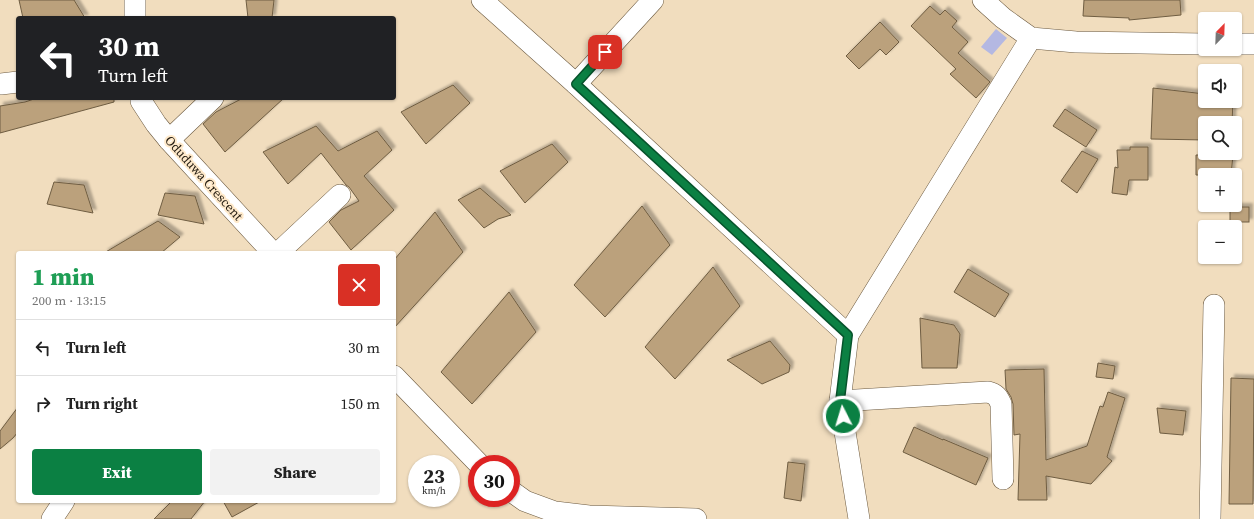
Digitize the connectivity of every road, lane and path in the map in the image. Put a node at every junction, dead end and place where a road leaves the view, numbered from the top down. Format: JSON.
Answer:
{"nodes":[{"id":1,"x":136,"y":0,"type":"edge"},
{"id":2,"x":482,"y":0,"type":"edge"},
{"id":3,"x":653,"y":0,"type":"edge"},
{"id":4,"x":983,"y":0,"type":"edge"},
{"id":5,"x":135,"y":16,"type":"edge"},
{"id":6,"x":1031,"y":38,"type":"junction"},
{"id":7,"x":1198,"y":44,"type":"edge"},
{"id":8,"x":1242,"y":44,"type":"edge"},
{"id":9,"x":1254,"y":44,"type":"edge"},
{"id":10,"x":576,"y":84,"type":"junction"},
{"id":11,"x":141,"y":100,"type":"edge"},
{"id":12,"x":210,"y":100,"type":"edge"},
{"id":13,"x":169,"y":140,"type":"junction"},
{"id":14,"x":340,"y":195,"type":"dead end"},
{"id":15,"x":272,"y":251,"type":"edge"},
{"id":16,"x":280,"y":251,"type":"edge"},
{"id":17,"x":1214,"y":305,"type":"dead end"},
{"id":18,"x":848,"y":335,"type":"junction"},
{"id":19,"x":396,"y":378,"type":"edge"},
{"id":20,"x":840,"y":401,"type":"junction"},
{"id":21,"x":470,"y":455,"type":"edge"},
{"id":22,"x":1002,"y":479,"type":"dead end"},
{"id":23,"x":520,"y":497,"type":"edge"},
{"id":24,"x":63,"y":503,"type":"edge"},
{"id":25,"x":52,"y":519,"type":"edge"},
{"id":26,"x":687,"y":519,"type":"edge"},
{"id":27,"x":696,"y":519,"type":"edge"},
{"id":28,"x":859,"y":519,"type":"edge"},
{"id":29,"x":1210,"y":519,"type":"edge"}],
"edges":[{"from":1,"to":5,"type":"street"},
{"from":2,"to":10,"type":"street"},
{"from":3,"to":10,"type":"street"},
{"from":4,"to":6,"type":"street"},
{"from":6,"to":7,"type":"street"},
{"from":6,"to":18,"type":"street"},
{"from":8,"to":9,"type":"street"},
{"from":10,"to":18,"type":"street"},
{"from":11,"to":13,"type":"street","name":"Oduduwa Crescent"},
{"from":12,"to":13,"type":"street"},
{"from":13,"to":15,"type":"street","name":"Oduduwa Crescent"},
{"from":14,"to":16,"type":"street"},
{"from":17,"to":29,"type":"street"},
{"from":18,"to":20,"type":"street"},
{"from":19,"to":21,"type":"street"},
{"from":20,"to":22,"type":"street"},
{"from":20,"to":28,"type":"street"},
{"from":23,"to":26,"type":"street"},
{"from":24,"to":25,"type":"street"},
{"from":26,"to":27,"type":"street"}]}
